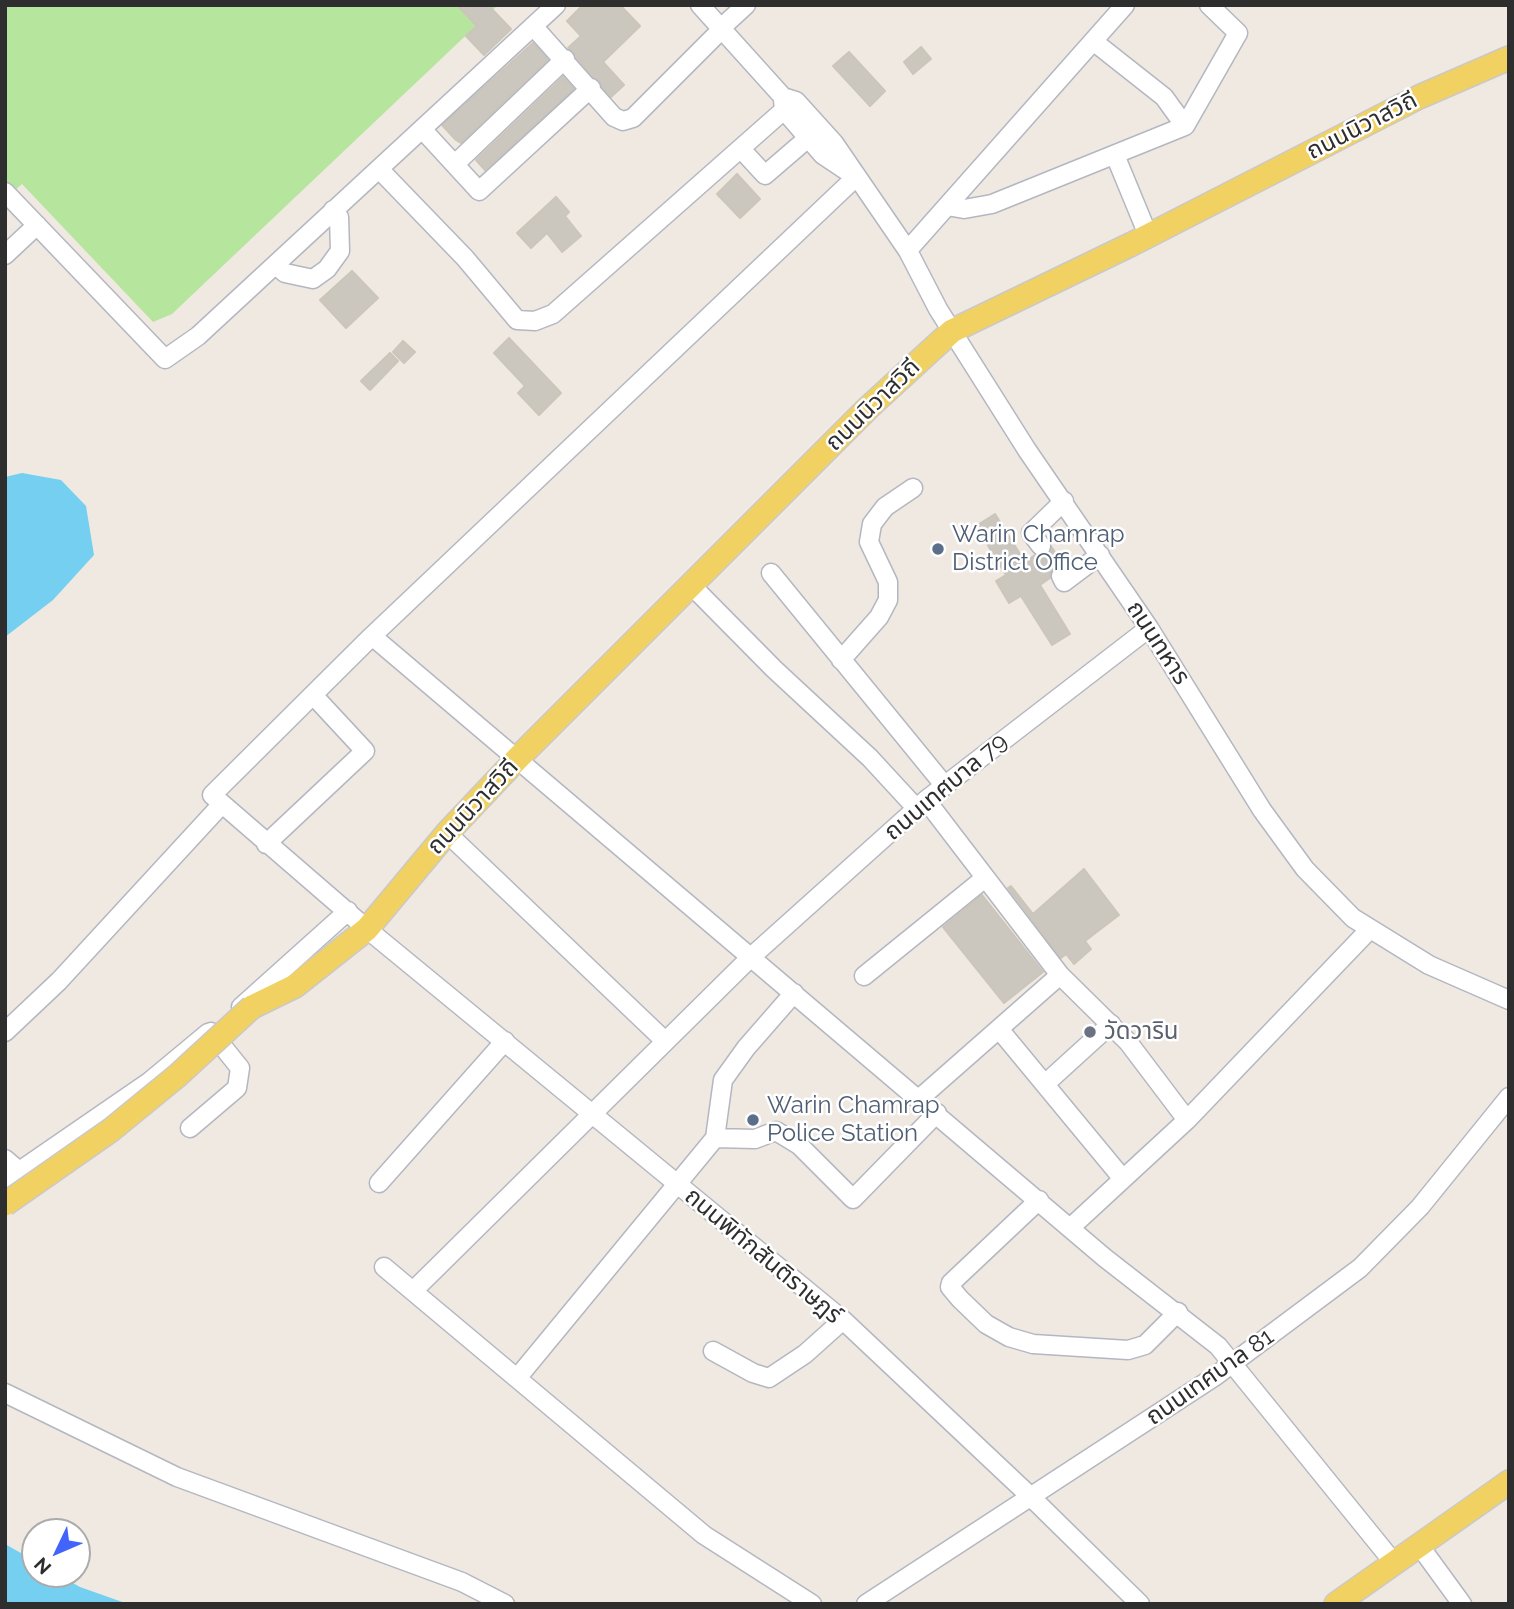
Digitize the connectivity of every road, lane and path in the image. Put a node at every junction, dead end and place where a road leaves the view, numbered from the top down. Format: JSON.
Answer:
{"nodes":[{"id":1,"x":556,"y":5,"type":"edge"},
{"id":2,"x":700,"y":5,"type":"edge"},
{"id":3,"x":746,"y":5,"type":"edge"},
{"id":4,"x":1125,"y":5,"type":"edge"},
{"id":5,"x":1209,"y":5,"type":"edge"},
{"id":6,"x":533,"y":26,"type":"junction"},
{"id":7,"x":721,"y":29,"type":"junction"},
{"id":8,"x":1093,"y":41,"type":"junction"},
{"id":9,"x":1509,"y":58,"type":"edge"},
{"id":10,"x":565,"y":59,"type":"junction"},
{"id":11,"x":591,"y":88,"type":"junction"},
{"id":12,"x":784,"y":103,"type":"junction"},
{"id":13,"x":1185,"y":126,"type":"junction"},
{"id":14,"x":422,"y":129,"type":"junction"},
{"id":15,"x":808,"y":138,"type":"junction"},
{"id":16,"x":741,"y":149,"type":"junction"},
{"id":17,"x":1115,"y":155,"type":"junction"},
{"id":18,"x":454,"y":164,"type":"junction"},
{"id":19,"x":380,"y":169,"type":"junction"},
{"id":20,"x":856,"y":177,"type":"junction"},
{"id":21,"x":5,"y":192,"type":"edge"},
{"id":22,"x":947,"y":206,"type":"junction"},
{"id":23,"x":333,"y":210,"type":"junction"},
{"id":24,"x":37,"y":225,"type":"junction"},
{"id":25,"x":1148,"y":234,"type":"junction"},
{"id":26,"x":908,"y":250,"type":"junction"},
{"id":27,"x":5,"y":255,"type":"edge"},
{"id":28,"x":276,"y":265,"type":"junction"},
{"id":29,"x":952,"y":331,"type":"junction"},
{"id":30,"x":913,"y":488,"type":"dead end"},
{"id":31,"x":1064,"y":501,"type":"junction"},
{"id":32,"x":1041,"y":546,"type":"tunnel mouth"},
{"id":33,"x":1100,"y":555,"type":"junction"},
{"id":34,"x":771,"y":573,"type":"dead end"},
{"id":35,"x":1060,"y":576,"type":"dead end"},
{"id":36,"x":692,"y":586,"type":"junction"},
{"id":37,"x":1149,"y":628,"type":"junction"},
{"id":38,"x":372,"y":636,"type":"junction"},
{"id":39,"x":841,"y":660,"type":"junction"},
{"id":40,"x":313,"y":695,"type":"junction"},
{"id":41,"x":516,"y":760,"type":"junction"},
{"id":42,"x":945,"y":786,"type":"junction"},
{"id":43,"x":222,"y":804,"type":"junction"},
{"id":44,"x":921,"y":805,"type":"junction"},
{"id":45,"x":447,"y":833,"type":"junction"},
{"id":46,"x":266,"y":845,"type":"junction"},
{"id":47,"x":985,"y":878,"type":"junction"},
{"id":48,"x":348,"y":911,"type":"junction"},
{"id":49,"x":367,"y":929,"type":"junction"},
{"id":50,"x":1370,"y":929,"type":"junction"},
{"id":51,"x":751,"y":957,"type":"junction"},
{"id":52,"x":864,"y":975,"type":"dead end"},
{"id":53,"x":1060,"y":975,"type":"junction"},
{"id":54,"x":794,"y":993,"type":"junction"},
{"id":55,"x":1509,"y":1000,"type":"edge"},
{"id":56,"x":1111,"y":1024,"type":"junction"},
{"id":57,"x":999,"y":1028,"type":"junction"},
{"id":58,"x":5,"y":1032,"type":"edge"},
{"id":59,"x":211,"y":1032,"type":"junction"},
{"id":60,"x":664,"y":1040,"type":"junction"},
{"id":61,"x":505,"y":1041,"type":"junction"},
{"id":62,"x":1045,"y":1084,"type":"junction"},
{"id":63,"x":1509,"y":1097,"type":"edge"},
{"id":64,"x":919,"y":1099,"type":"junction"},
{"id":65,"x":590,"y":1113,"type":"junction"},
{"id":66,"x":937,"y":1113,"type":"junction"},
{"id":67,"x":1187,"y":1119,"type":"junction"},
{"id":68,"x":190,"y":1128,"type":"dead end"},
{"id":69,"x":715,"y":1138,"type":"junction"},
{"id":70,"x":10,"y":1171,"type":"edge"},
{"id":71,"x":1123,"y":1180,"type":"junction"},
{"id":72,"x":379,"y":1183,"type":"dead end"},
{"id":73,"x":677,"y":1185,"type":"junction"},
{"id":74,"x":1039,"y":1200,"type":"junction"},
{"id":75,"x":5,"y":1204,"type":"edge"},
{"id":76,"x":1070,"y":1228,"type":"junction"},
{"id":77,"x":384,"y":1266,"type":"dead end"},
{"id":78,"x":413,"y":1291,"type":"junction"},
{"id":79,"x":1178,"y":1312,"type":"junction"},
{"id":80,"x":843,"y":1320,"type":"junction"},
{"id":81,"x":713,"y":1351,"type":"dead end"},
{"id":82,"x":1232,"y":1364,"type":"junction"},
{"id":83,"x":518,"y":1377,"type":"junction"},
{"id":84,"x":5,"y":1393,"type":"edge"},
{"id":85,"x":1509,"y":1482,"type":"edge"},
{"id":86,"x":1031,"y":1497,"type":"junction"},
{"id":87,"x":1419,"y":1545,"type":"junction"},
{"id":88,"x":1394,"y":1563,"type":"junction"},
{"id":89,"x":1136,"y":1602,"type":"edge"},
{"id":90,"x":505,"y":1604,"type":"edge"},
{"id":91,"x":812,"y":1604,"type":"edge"},
{"id":92,"x":866,"y":1604,"type":"edge"},
{"id":93,"x":1336,"y":1604,"type":"edge"},
{"id":94,"x":1462,"y":1604,"type":"edge"}],
"edges":[{"from":1,"to":6,"type":"street"},
{"from":2,"to":7,"type":"street"},
{"from":3,"to":7,"type":"street"},
{"from":4,"to":8,"type":"street"},
{"from":5,"to":13,"type":"street"},
{"from":6,"to":10,"type":"street"},
{"from":6,"to":14,"type":"street"},
{"from":7,"to":11,"type":"street"},
{"from":7,"to":12,"type":"street"},
{"from":8,"to":13,"type":"street"},
{"from":8,"to":22,"type":"street"},
{"from":9,"to":25,"type":"main road","name":"ถนนนิวาสวิถี"},
{"from":10,"to":11,"type":"street"},
{"from":10,"to":18,"type":"street"},
{"from":11,"to":18,"type":"street"},
{"from":12,"to":15,"type":"street"},
{"from":12,"to":16,"type":"street"},
{"from":12,"to":20,"type":"street","name":"ถนนทหาร"},
{"from":13,"to":17,"type":"street"},
{"from":14,"to":18,"type":"street"},
{"from":14,"to":19,"type":"street"},
{"from":15,"to":16,"type":"street"},
{"from":15,"to":20,"type":"street"},
{"from":16,"to":19,"type":"street"},
{"from":17,"to":22,"type":"street"},
{"from":17,"to":25,"type":"street"},
{"from":19,"to":23,"type":"street"},
{"from":20,"to":26,"type":"street","name":"ถนนทหาร"},
{"from":20,"to":38,"type":"street"},
{"from":21,"to":24,"type":"street"},
{"from":22,"to":26,"type":"street"},
{"from":23,"to":28,"type":"street"},
{"from":23,"to":28,"type":"street"},
{"from":24,"to":27,"type":"street"},
{"from":24,"to":28,"type":"street"},
{"from":25,"to":29,"type":"main road","name":"ถนนนิวาสวิถี"},
{"from":26,"to":29,"type":"street","name":"ถนนทหาร"},
{"from":29,"to":31,"type":"street","name":"ถนนทหาร"},
{"from":29,"to":36,"type":"main road","name":"ถนนนิวาสวิถี"},
{"from":30,"to":39,"type":"street"},
{"from":31,"to":32,"type":"street"},
{"from":31,"to":33,"type":"street","name":"ถนนทหาร"},
{"from":33,"to":35,"type":"street"},
{"from":33,"to":37,"type":"street","name":"ถนนทหาร"},
{"from":34,"to":39,"type":"street"},
{"from":36,"to":41,"type":"main road","name":"ถนนนิวาสวิถี"},
{"from":36,"to":44,"type":"street"},
{"from":37,"to":42,"type":"street","name":"ถนนเทศบาล 79"},
{"from":37,"to":50,"type":"street","name":"ถนนทหาร"},
{"from":38,"to":40,"type":"street"},
{"from":38,"to":41,"type":"street"},
{"from":39,"to":42,"type":"street"},
{"from":40,"to":43,"type":"street"},
{"from":40,"to":46,"type":"street"},
{"from":41,"to":45,"type":"main road","name":"ถนนนิวาสวิถี"},
{"from":41,"to":51,"type":"street"},
{"from":42,"to":44,"type":"street","name":"ถนนเทศบาล 79"},
{"from":43,"to":46,"type":"street","name":"ถนนพิทักสันติราษฎร์"},
{"from":43,"to":58,"type":"street"},
{"from":44,"to":47,"type":"street"},
{"from":44,"to":51,"type":"street","name":"ถนนเทศบาล 79"},
{"from":45,"to":49,"type":"main road","name":"ถนนนิวาสวิถี"},
{"from":45,"to":60,"type":"street"},
{"from":46,"to":48,"type":"street","name":"ถนนพิทักสันติราษฎร์"},
{"from":47,"to":52,"type":"street"},
{"from":47,"to":53,"type":"street"},
{"from":48,"to":49,"type":"street","name":"ถนนพิทักสันติราษฎร์"},
{"from":48,"to":59,"type":"street"},
{"from":49,"to":61,"type":"street","name":"ถนนพิทักสันติราษฎร์"},
{"from":49,"to":75,"type":"main road","name":"ถนนนิวาสวิถี","bridge":true},
{"from":50,"to":55,"type":"street","name":"ถนนทหาร"},
{"from":50,"to":67,"type":"street"},
{"from":51,"to":54,"type":"street"},
{"from":51,"to":60,"type":"street","name":"ถนนเทศบาล 79"},
{"from":53,"to":56,"type":"street"},
{"from":53,"to":57,"type":"street"},
{"from":54,"to":64,"type":"street"},
{"from":54,"to":69,"type":"street"},
{"from":56,"to":62,"type":"street"},
{"from":56,"to":67,"type":"street"},
{"from":57,"to":62,"type":"street"},
{"from":57,"to":64,"type":"street"},
{"from":59,"to":68,"type":"street"},
{"from":59,"to":70,"type":"street"},
{"from":60,"to":65,"type":"street","name":"ถนนเทศบาล 79"},
{"from":61,"to":65,"type":"street","name":"ถนนพิทักสันติราษฎร์"},
{"from":61,"to":72,"type":"street"},
{"from":62,"to":71,"type":"street"},
{"from":63,"to":82,"type":"street","name":"ถนนเทศบาล 81"},
{"from":64,"to":66,"type":"street"},
{"from":65,"to":73,"type":"street","name":"ถนนพิทักสันติราษฎร์"},
{"from":65,"to":78,"type":"street","name":"ถนนเทศบาล 79"},
{"from":66,"to":69,"type":"street"},
{"from":66,"to":74,"type":"street"},
{"from":67,"to":71,"type":"street"},
{"from":69,"to":73,"type":"street"},
{"from":71,"to":76,"type":"street"},
{"from":73,"to":80,"type":"street","name":"ถนนพิทักสันติราษฎร์"},
{"from":73,"to":83,"type":"street"},
{"from":74,"to":76,"type":"street"},
{"from":74,"to":79,"type":"street"},
{"from":76,"to":79,"type":"street"},
{"from":77,"to":78,"type":"street"},
{"from":78,"to":83,"type":"street"},
{"from":79,"to":82,"type":"street"},
{"from":80,"to":81,"type":"street"},
{"from":80,"to":86,"type":"street","name":"ถนนพิทักสันติราษฎร์"},
{"from":82,"to":86,"type":"street","name":"ถนนเทศบาล 81"},
{"from":82,"to":88,"type":"street"},
{"from":83,"to":91,"type":"street"},
{"from":84,"to":90,"type":"street"},
{"from":85,"to":87,"type":"main road"},
{"from":86,"to":89,"type":"street","name":"ถนนพิทักสันติราษฎร์"},
{"from":86,"to":92,"type":"street","name":"ถนนเทศบาล 81"},
{"from":87,"to":88,"type":"main road"},
{"from":87,"to":94,"type":"street"},
{"from":88,"to":93,"type":"main road"}]}
